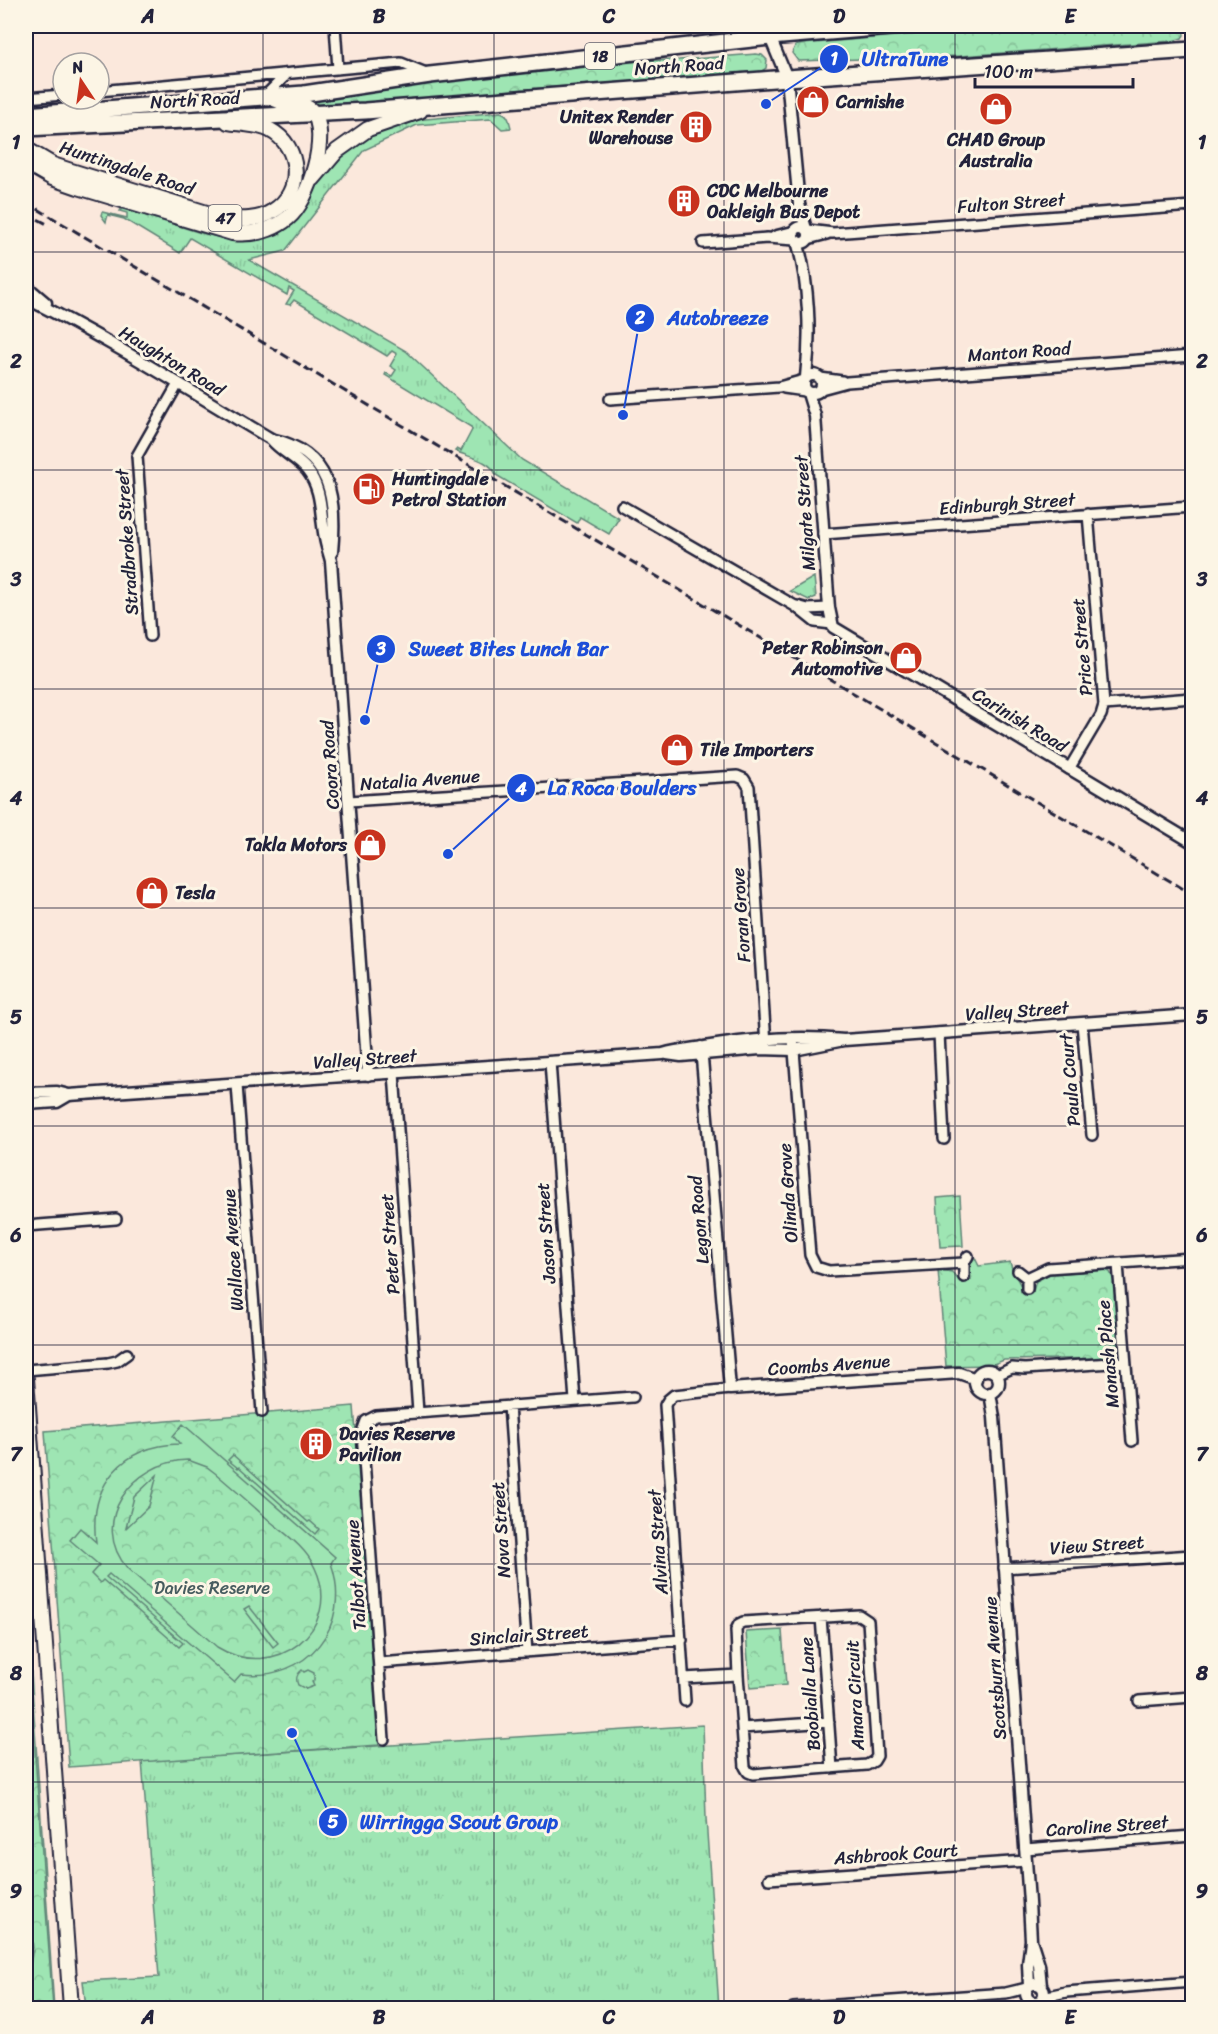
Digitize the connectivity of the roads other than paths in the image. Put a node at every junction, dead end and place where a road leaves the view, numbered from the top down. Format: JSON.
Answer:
{"nodes":[{"id":1,"x":335,"y":26,"type":"edge"},
{"id":2,"x":900,"y":26,"type":"edge"},
{"id":3,"x":769,"y":31,"type":"edge"},
{"id":4,"x":1192,"y":50,"type":"edge"},
{"id":5,"x":339,"y":69,"type":"junction"},
{"id":6,"x":286,"y":74,"type":"junction"},
{"id":7,"x":430,"y":75,"type":"junction"},
{"id":8,"x":787,"y":78,"type":"junction"},
{"id":9,"x":111,"y":90,"type":"edge"},
{"id":10,"x":51,"y":96,"type":"edge"},
{"id":11,"x":267,"y":97,"type":"junction"},
{"id":12,"x":26,"y":98,"type":"edge"},
{"id":13,"x":442,"y":104,"type":"junction"},
{"id":14,"x":314,"y":114,"type":"junction"},
{"id":15,"x":26,"y":115,"type":"edge"},
{"id":16,"x":208,"y":119,"type":"junction"},
{"id":17,"x":26,"y":128,"type":"edge"},
{"id":18,"x":26,"y":149,"type":"edge"},
{"id":19,"x":26,"y":164,"type":"edge"},
{"id":20,"x":311,"y":181,"type":"junction"},
{"id":21,"x":1192,"y":206,"type":"edge"},
{"id":22,"x":801,"y":235,"type":"junction"},
{"id":23,"x":703,"y":243,"type":"dead end"},
{"id":24,"x":26,"y":286,"type":"edge"},
{"id":25,"x":26,"y":298,"type":"edge"},
{"id":26,"x":55,"y":311,"type":"junction"},
{"id":27,"x":1192,"y":356,"type":"edge"},
{"id":28,"x":178,"y":384,"type":"junction"},
{"id":29,"x":813,"y":384,"type":"junction"},
{"id":30,"x":610,"y":399,"type":"dead end"},
{"id":31,"x":272,"y":439,"type":"junction"},
{"id":32,"x":328,"y":481,"type":"joint"},
{"id":33,"x":316,"y":485,"type":"joint"},
{"id":34,"x":622,"y":506,"type":"dead end"},
{"id":35,"x":1192,"y":507,"type":"edge"},
{"id":36,"x":1088,"y":514,"type":"junction"},
{"id":37,"x":824,"y":534,"type":"junction"},
{"id":38,"x":331,"y":561,"type":"junction"},
{"id":39,"x":795,"y":606,"type":"junction"},
{"id":40,"x":829,"y":608,"type":"junction"},
{"id":41,"x":832,"y":624,"type":"junction"},
{"id":42,"x":150,"y":636,"type":"dead end"},
{"id":43,"x":1192,"y":698,"type":"edge"},
{"id":44,"x":1104,"y":705,"type":"junction"},
{"id":45,"x":1069,"y":769,"type":"junction"},
{"id":46,"x":744,"y":779,"type":"joint"},
{"id":47,"x":349,"y":801,"type":"junction"},
{"id":48,"x":1192,"y":842,"type":"edge"},
{"id":49,"x":1192,"y":1015,"type":"edge"},
{"id":50,"x":1082,"y":1023,"type":"junction"},
{"id":51,"x":939,"y":1033,"type":"junction"},
{"id":52,"x":793,"y":1038,"type":"junction"},
{"id":53,"x":844,"y":1040,"type":"junction"},
{"id":54,"x":766,"y":1044,"type":"junction"},
{"id":55,"x":794,"y":1050,"type":"junction"},
{"id":56,"x":701,"y":1051,"type":"junction"},
{"id":57,"x":550,"y":1062,"type":"junction"},
{"id":58,"x":393,"y":1073,"type":"junction"},
{"id":59,"x":368,"y":1075,"type":"junction"},
{"id":60,"x":237,"y":1085,"type":"junction"},
{"id":61,"x":26,"y":1093,"type":"edge"},
{"id":62,"x":69,"y":1095,"type":"junction"},
{"id":63,"x":26,"y":1104,"type":"edge"},
{"id":64,"x":1092,"y":1135,"type":"dead end"},
{"id":65,"x":944,"y":1139,"type":"dead end"},
{"id":66,"x":116,"y":1219,"type":"dead end"},
{"id":67,"x":26,"y":1226,"type":"edge"},
{"id":68,"x":1192,"y":1258,"type":"edge"},
{"id":69,"x":1118,"y":1264,"type":"junction"},
{"id":70,"x":1018,"y":1271,"type":"dead end"},
{"id":71,"x":964,"y":1277,"type":"dead end"},
{"id":72,"x":1027,"y":1278,"type":"junction"},
{"id":73,"x":1027,"y":1289,"type":"dead end"},
{"id":74,"x":127,"y":1354,"type":"dead end"},
{"id":75,"x":1125,"y":1362,"type":"junction"},
{"id":76,"x":26,"y":1370,"type":"edge"},
{"id":77,"x":997,"y":1375,"type":"junction"},
{"id":78,"x":26,"y":1379,"type":"edge"},
{"id":79,"x":976,"y":1379,"type":"junction"},
{"id":80,"x":729,"y":1389,"type":"junction"},
{"id":81,"x":684,"y":1393,"type":"joint"},
{"id":82,"x":990,"y":1393,"type":"junction"},
{"id":83,"x":633,"y":1397,"type":"dead end"},
{"id":84,"x":575,"y":1401,"type":"junction"},
{"id":85,"x":509,"y":1407,"type":"junction"},
{"id":86,"x":262,"y":1412,"type":"dead end"},
{"id":87,"x":418,"y":1412,"type":"junction"},
{"id":88,"x":1132,"y":1441,"type":"dead end"},
{"id":89,"x":1192,"y":1555,"type":"edge"},
{"id":90,"x":1005,"y":1568,"type":"junction"},
{"id":91,"x":821,"y":1617,"type":"junction"},
{"id":92,"x":682,"y":1640,"type":"junction"},
{"id":93,"x":526,"y":1652,"type":"junction"},
{"id":94,"x":379,"y":1663,"type":"junction"},
{"id":95,"x":738,"y":1675,"type":"junction"},
{"id":96,"x":684,"y":1678,"type":"junction"},
{"id":97,"x":1192,"y":1697,"type":"edge"},
{"id":98,"x":685,"y":1701,"type":"dead end"},
{"id":99,"x":1139,"y":1701,"type":"dead end"},
{"id":100,"x":829,"y":1722,"type":"junction"},
{"id":101,"x":742,"y":1728,"type":"junction"},
{"id":102,"x":384,"y":1739,"type":"dead end"},
{"id":103,"x":832,"y":1768,"type":"junction"},
{"id":104,"x":1192,"y":1836,"type":"edge"},
{"id":105,"x":1025,"y":1849,"type":"junction"},
{"id":106,"x":1026,"y":1862,"type":"junction"},
{"id":107,"x":769,"y":1879,"type":"dead end"},
{"id":108,"x":1031,"y":1940,"type":"junction"},
{"id":109,"x":1192,"y":1982,"type":"edge"},
{"id":110,"x":1028,"y":1996,"type":"edge"},
{"id":111,"x":1042,"y":1996,"type":"edge"},
{"id":112,"x":71,"y":2008,"type":"edge"},
{"id":113,"x":793,"y":2008,"type":"edge"}],
"edges":[{"from":1,"to":5,"type":"street"},
{"from":2,"to":3,"type":"highway","name":"North Road","number":"18"},
{"from":3,"to":7,"type":"highway","name":"North Road","number":"18"},
{"from":3,"to":8,"type":"street","name":"Milgate Street"},
{"from":4,"to":8,"type":"highway","name":"North Road","number":"18"},
{"from":5,"to":6,"type":"street","name":"North Road"},
{"from":5,"to":7,"type":"street","name":"North Road"},
{"from":6,"to":9,"type":"street","name":"North Road"},
{"from":6,"to":11,"type":"street","name":"North Road"},
{"from":7,"to":11,"type":"highway","name":"North Road","number":"18"},
{"from":8,"to":13,"type":"highway","name":"North Road","number":"18"},
{"from":8,"to":22,"type":"street","name":"Milgate Street"},
{"from":10,"to":12,"type":"street"},
{"from":11,"to":14,"type":"main road"},
{"from":11,"to":15,"type":"highway","name":"North Road","number":"18"},
{"from":13,"to":14,"type":"highway","name":"North Road","number":"18"},
{"from":13,"to":20,"type":"main road"},
{"from":14,"to":16,"type":"highway","name":"North Road","number":"18"},
{"from":14,"to":20,"type":"main road","name":"Huntingdale Road","number":"47"},
{"from":16,"to":17,"type":"highway","name":"North Road","number":"18"},
{"from":16,"to":18,"type":"main road","name":"Huntingdale Road","number":"47"},
{"from":19,"to":20,"type":"main road","name":"Huntingdale Road","number":"47"},
{"from":21,"to":22,"type":"street","name":"Fulton Street"},
{"from":22,"to":23,"type":"street","name":"Fulton Street"},
{"from":22,"to":29,"type":"street","name":"Milgate Street"},
{"from":24,"to":26,"type":"street","name":"Haughton Road"},
{"from":25,"to":26,"type":"street","name":"Haughton Road"},
{"from":26,"to":28,"type":"street","name":"Haughton Road"},
{"from":27,"to":29,"type":"street","name":"Manton Road"},
{"from":28,"to":31,"type":"street","name":"Haughton Road"},
{"from":28,"to":42,"type":"street","name":"Stradbroke Street"},
{"from":29,"to":30,"type":"street","name":"Manton Road"},
{"from":29,"to":37,"type":"street","name":"Milgate Street"},
{"from":31,"to":32,"type":"street","name":"Haughton Road"},
{"from":31,"to":33,"type":"street","name":"Haughton Road"},
{"from":32,"to":38,"type":"street","name":"Coora Road"},
{"from":33,"to":38,"type":"street","name":"Coora Road"},
{"from":34,"to":39,"type":"street","name":"Carinish Road"},
{"from":35,"to":36,"type":"street","name":"Edinburgh Street"},
{"from":36,"to":37,"type":"street","name":"Edinburgh Street"},
{"from":36,"to":44,"type":"street","name":"Price Street"},
{"from":37,"to":40,"type":"street","name":"Milgate Street"},
{"from":38,"to":47,"type":"street","name":"Coora Road"},
{"from":39,"to":40,"type":"street","name":"Carinish Road"},
{"from":39,"to":41,"type":"street","name":"Carinish Road"},
{"from":40,"to":41,"type":"street"},
{"from":41,"to":45,"type":"street","name":"Carinish Road"},
{"from":43,"to":44,"type":"street"},
{"from":44,"to":45,"type":"street","name":"Price Street"},
{"from":45,"to":48,"type":"street","name":"Carinish Road"},
{"from":46,"to":47,"type":"street","name":"Natalia Avenue"},
{"from":46,"to":54,"type":"street","name":"Foran Grove"},
{"from":47,"to":59,"type":"street","name":"Coora Road"},
{"from":49,"to":50,"type":"street","name":"Valley Street"},
{"from":50,"to":51,"type":"street","name":"Valley Street"},
{"from":50,"to":64,"type":"street","name":"Paula Court"},
{"from":51,"to":53,"type":"street","name":"Valley Street"},
{"from":51,"to":65,"type":"street"},
{"from":52,"to":53,"type":"street","name":"Valley Street"},
{"from":52,"to":54,"type":"street","name":"Valley Street"},
{"from":52,"to":55,"type":"street","name":"Olinda Grove"},
{"from":53,"to":55,"type":"street","name":"Valley Street"},
{"from":54,"to":55,"type":"street","name":"Valley Street"},
{"from":54,"to":56,"type":"street","name":"Valley Street"},
{"from":55,"to":71,"type":"street","name":"Olinda Grove"},
{"from":56,"to":57,"type":"street","name":"Valley Street"},
{"from":56,"to":80,"type":"street","name":"Legon Road"},
{"from":57,"to":58,"type":"street","name":"Valley Street"},
{"from":57,"to":84,"type":"street","name":"Jason Street"},
{"from":58,"to":59,"type":"street","name":"Valley Street"},
{"from":58,"to":87,"type":"street","name":"Peter Street"},
{"from":59,"to":60,"type":"street","name":"Valley Street"},
{"from":60,"to":62,"type":"street","name":"Valley Street"},
{"from":60,"to":86,"type":"street","name":"Wallace Avenue"},
{"from":61,"to":62,"type":"street","name":"Valley Street"},
{"from":62,"to":63,"type":"street","name":"Valley Street"},
{"from":66,"to":67,"type":"street"},
{"from":68,"to":69,"type":"street"},
{"from":69,"to":72,"type":"street"},
{"from":69,"to":75,"type":"street","name":"Monash Place"},
{"from":70,"to":72,"type":"street"},
{"from":72,"to":73,"type":"street"},
{"from":74,"to":76,"type":"street"},
{"from":75,"to":77,"type":"street"},
{"from":75,"to":88,"type":"street","name":"Monash Place"},
{"from":77,"to":79,"type":"street"},
{"from":77,"to":82,"type":"street"},
{"from":78,"to":112,"type":"main road"},
{"from":79,"to":80,"type":"street","name":"Coombs Avenue"},
{"from":79,"to":82,"type":"street"},
{"from":80,"to":81,"type":"street","name":"Coombs Avenue"},
{"from":81,"to":92,"type":"street","name":"Alvina Street"},
{"from":82,"to":90,"type":"street","name":"Scotsburn Avenue"},
{"from":83,"to":84,"type":"street"},
{"from":84,"to":85,"type":"street"},
{"from":85,"to":87,"type":"street"},
{"from":85,"to":93,"type":"street","name":"Nova Street"},
{"from":87,"to":94,"type":"street","name":"Talbot Avenue"},
{"from":89,"to":90,"type":"street","name":"View Street"},
{"from":90,"to":105,"type":"street","name":"Scotsburn Avenue"},
{"from":91,"to":95,"type":"street","name":"Amara Circuit"},
{"from":91,"to":100,"type":"street","name":"Boobialla Lane"},
{"from":91,"to":103,"type":"street","name":"Amara Circuit"},
{"from":92,"to":93,"type":"street","name":"Sinclair Street"},
{"from":92,"to":96,"type":"street","name":"Alvina Street"},
{"from":93,"to":94,"type":"street","name":"Sinclair Street"},
{"from":94,"to":102,"type":"street","name":"Talbot Avenue"},
{"from":95,"to":96,"type":"street"},
{"from":95,"to":101,"type":"street","name":"Amara Circuit"},
{"from":96,"to":98,"type":"street","name":"Alvina Street"},
{"from":97,"to":99,"type":"street"},
{"from":100,"to":101,"type":"street"},
{"from":100,"to":103,"type":"street","name":"Boobialla Lane"},
{"from":101,"to":103,"type":"street","name":"Amara Circuit"},
{"from":104,"to":105,"type":"street","name":"Caroline Street"},
{"from":105,"to":106,"type":"street","name":"Scotsburn Avenue"},
{"from":106,"to":107,"type":"street","name":"Ashbrook Court"},
{"from":106,"to":108,"type":"street","name":"Scotsburn Avenue"},
{"from":108,"to":110,"type":"street","name":"Scotsburn Avenue"},
{"from":108,"to":111,"type":"street","name":"Scotsburn Avenue"},
{"from":109,"to":111,"type":"street"},
{"from":110,"to":111,"type":"street"},
{"from":110,"to":111,"type":"street"},
{"from":110,"to":113,"type":"street"}]}
